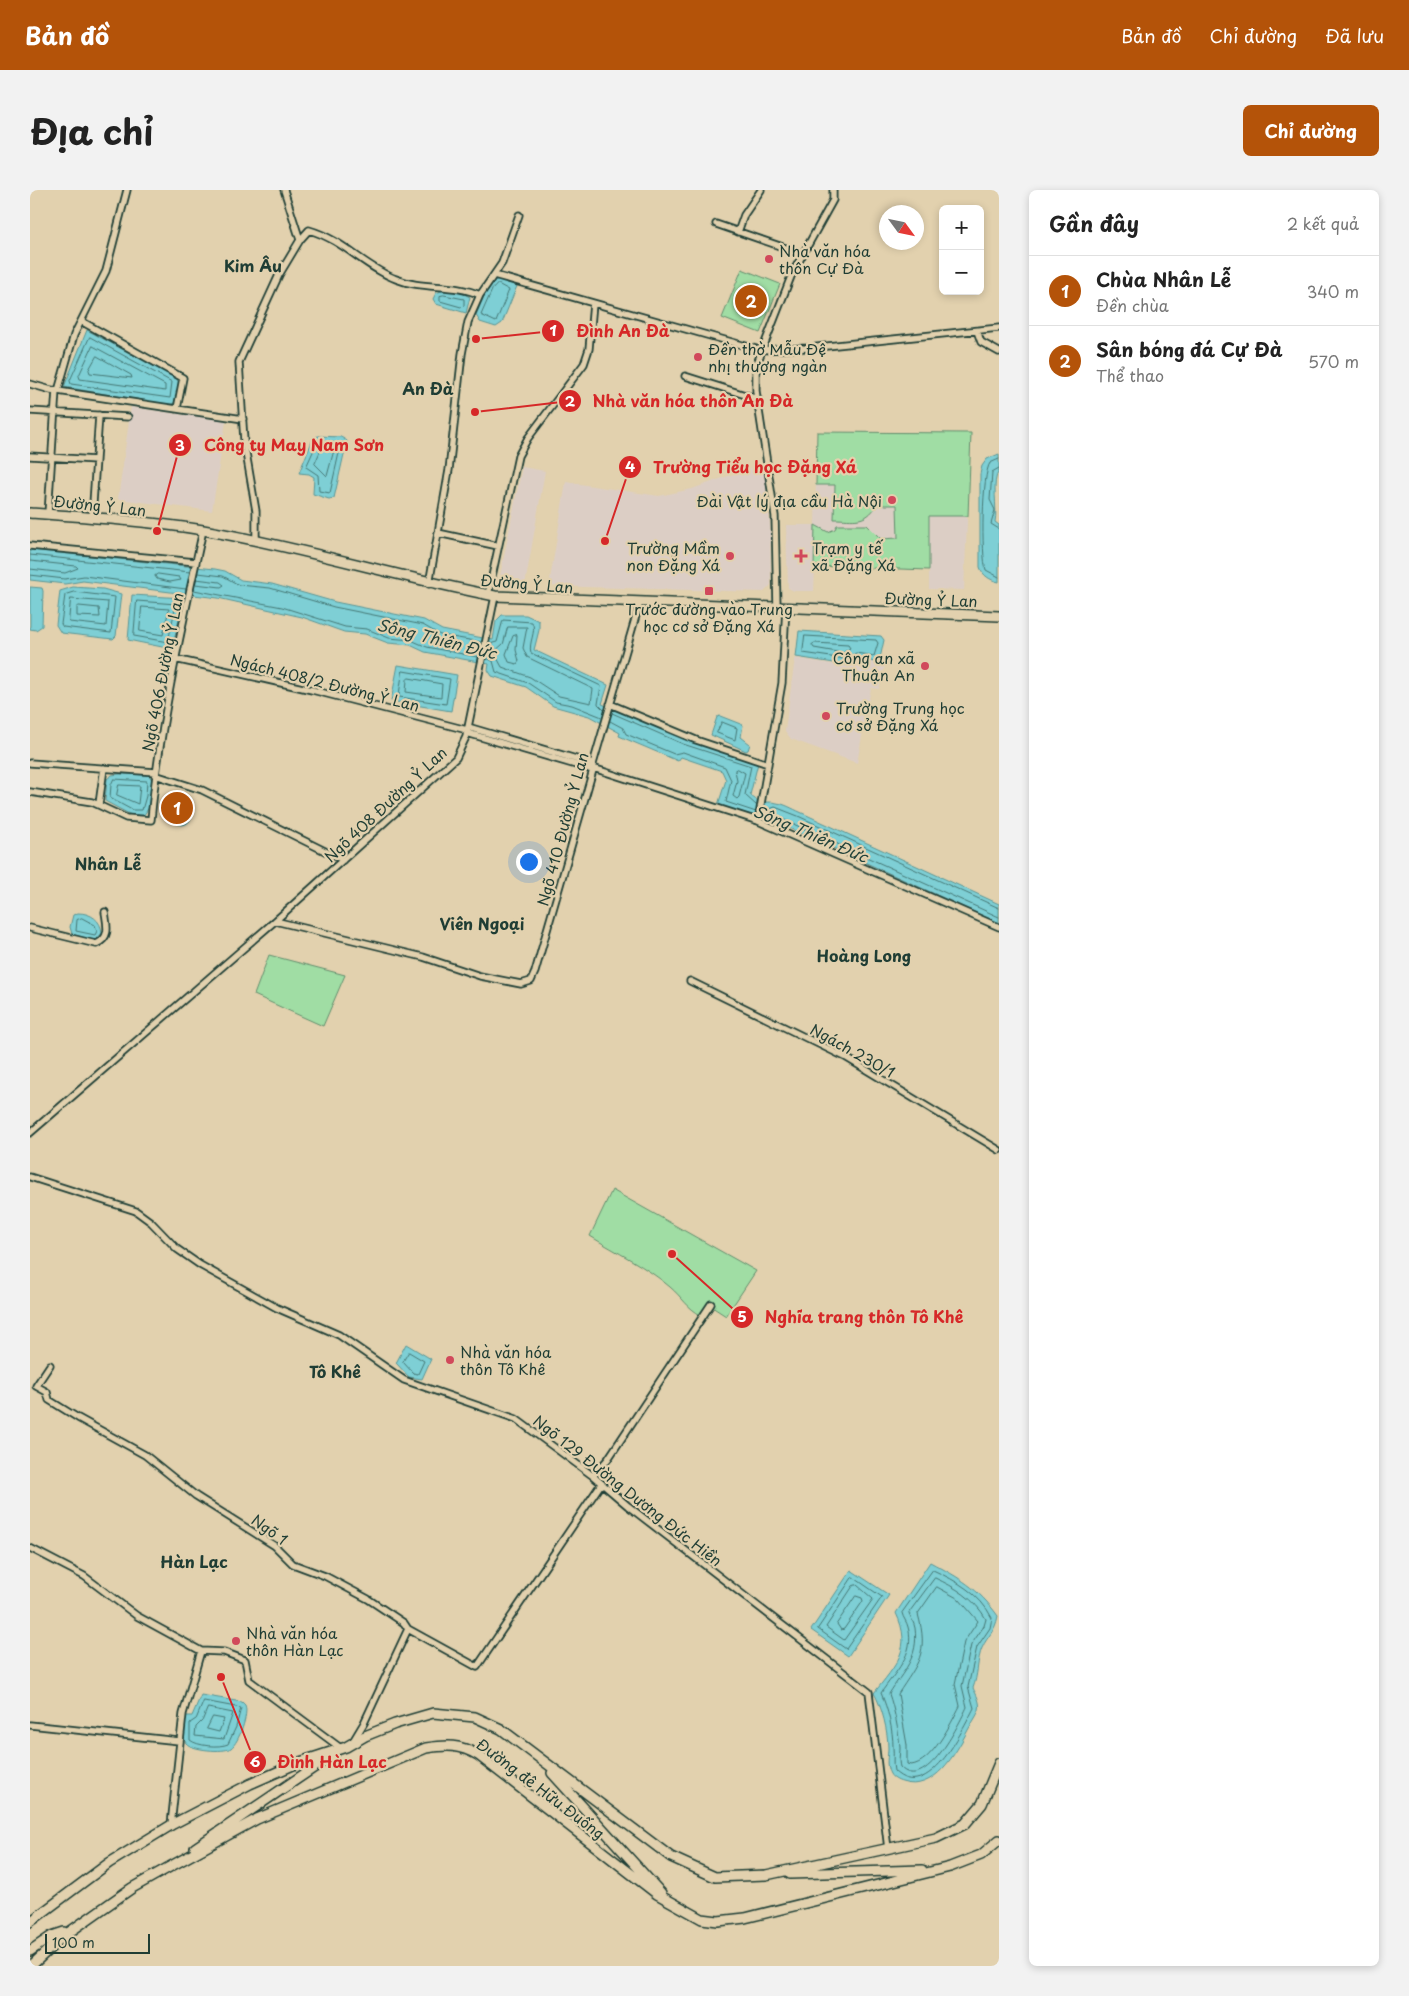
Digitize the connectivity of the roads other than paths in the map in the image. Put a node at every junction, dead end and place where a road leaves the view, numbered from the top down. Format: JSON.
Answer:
{"nodes":[{"id":1,"x":127,"y":190,"type":"edge"},
{"id":2,"x":284,"y":190,"type":"edge"},
{"id":3,"x":761,"y":190,"type":"edge"},
{"id":4,"x":833,"y":190,"type":"edge"},
{"id":5,"x":519,"y":215,"type":"dead end"},
{"id":6,"x":716,"y":224,"type":"dead end"},
{"id":7,"x":738,"y":232,"type":"junction"},
{"id":8,"x":300,"y":240,"type":"junction"},
{"id":9,"x":802,"y":254,"type":"junction"},
{"id":10,"x":494,"y":275,"type":"junction"},
{"id":11,"x":480,"y":294,"type":"junction"},
{"id":12,"x":593,"y":303,"type":"junction"},
{"id":13,"x":81,"y":321,"type":"junction"},
{"id":14,"x":999,"y":328,"type":"edge"},
{"id":15,"x":977,"y":330,"type":"junction"},
{"id":16,"x":760,"y":350,"type":"junction"},
{"id":17,"x":999,"y":352,"type":"edge"},
{"id":18,"x":685,"y":376,"type":"dead end"},
{"id":19,"x":30,"y":384,"type":"edge"},
{"id":20,"x":57,"y":391,"type":"junction"},
{"id":21,"x":758,"y":399,"type":"junction"},
{"id":22,"x":177,"y":409,"type":"junction"},
{"id":23,"x":30,"y":411,"type":"edge"},
{"id":24,"x":55,"y":413,"type":"junction"},
{"id":25,"x":99,"y":415,"type":"junction"},
{"id":26,"x":128,"y":417,"type":"dead end"},
{"id":27,"x":243,"y":419,"type":"junction"},
{"id":28,"x":30,"y":456,"type":"edge"},
{"id":29,"x":52,"y":457,"type":"junction"},
{"id":30,"x":96,"y":460,"type":"junction"},
{"id":31,"x":30,"y":512,"type":"edge"},
{"id":32,"x":48,"y":514,"type":"junction"},
{"id":33,"x":92,"y":518,"type":"junction"},
{"id":34,"x":203,"y":530,"type":"junction"},
{"id":35,"x":438,"y":533,"type":"junction"},
{"id":36,"x":256,"y":541,"type":"junction"},
{"id":37,"x":30,"y":546,"type":"edge"},
{"id":38,"x":498,"y":546,"type":"junction"},
{"id":39,"x":196,"y":562,"type":"junction"},
{"id":40,"x":429,"y":584,"type":"junction"},
{"id":41,"x":491,"y":596,"type":"junction"},
{"id":42,"x":640,"y":602,"type":"junction"},
{"id":43,"x":782,"y":607,"type":"junction"},
{"id":44,"x":999,"y":616,"type":"edge"},
{"id":45,"x":176,"y":659,"type":"junction"},
{"id":46,"x":610,"y":704,"type":"junction"},
{"id":47,"x":467,"y":730,"type":"junction"},
{"id":48,"x":30,"y":763,"type":"edge"},
{"id":49,"x":768,"y":764,"type":"junction"},
{"id":50,"x":593,"y":767,"type":"junction"},
{"id":51,"x":104,"y":768,"type":"junction"},
{"id":52,"x":155,"y":773,"type":"junction"},
{"id":53,"x":30,"y":792,"type":"edge"},
{"id":54,"x":99,"y":804,"type":"junction"},
{"id":55,"x":758,"y":821,"type":"junction"},
{"id":56,"x":343,"y":860,"type":"junction"},
{"id":57,"x":105,"y":912,"type":"dead end"},
{"id":58,"x":275,"y":921,"type":"junction"},
{"id":59,"x":999,"y":927,"type":"edge"},
{"id":60,"x":30,"y":928,"type":"edge"},
{"id":61,"x":690,"y":980,"type":"dead end"},
{"id":62,"x":30,"y":1133,"type":"edge"},
{"id":63,"x":999,"y":1150,"type":"edge"},
{"id":64,"x":30,"y":1177,"type":"edge"},
{"id":65,"x":711,"y":1304,"type":"dead end"},
{"id":66,"x":50,"y":1365,"type":"dead end"},
{"id":67,"x":593,"y":1476,"type":"junction"},
{"id":68,"x":601,"y":1484,"type":"junction"},
{"id":69,"x":30,"y":1548,"type":"edge"},
{"id":70,"x":408,"y":1630,"type":"junction"},
{"id":71,"x":201,"y":1651,"type":"junction"},
{"id":72,"x":30,"y":1725,"type":"edge"},
{"id":73,"x":180,"y":1741,"type":"junction"},
{"id":74,"x":347,"y":1746,"type":"junction"},
{"id":75,"x":537,"y":1756,"type":"junction"},
{"id":76,"x":999,"y":1763,"type":"edge"},
{"id":77,"x":171,"y":1825,"type":"junction"},
{"id":78,"x":999,"y":1840,"type":"edge"},
{"id":79,"x":888,"y":1849,"type":"junction"},
{"id":80,"x":939,"y":1870,"type":"junction"},
{"id":81,"x":766,"y":1875,"type":"junction"},
{"id":82,"x":154,"y":1876,"type":"junction"},
{"id":83,"x":670,"y":1902,"type":"junction"},
{"id":84,"x":30,"y":1922,"type":"edge"},
{"id":85,"x":76,"y":1927,"type":"junction"},
{"id":86,"x":30,"y":1951,"type":"edge"},
{"id":87,"x":31,"y":1966,"type":"edge"}],
"edges":[{"from":1,"to":13,"type":"street"},
{"from":2,"to":8,"type":"street"},
{"from":3,"to":7,"type":"street"},
{"from":4,"to":9,"type":"street"},
{"from":5,"to":10,"type":"street"},
{"from":6,"to":7,"type":"street"},
{"from":7,"to":9,"type":"street"},
{"from":8,"to":11,"type":"street"},
{"from":8,"to":27,"type":"street"},
{"from":9,"to":16,"type":"street"},
{"from":10,"to":11,"type":"street"},
{"from":10,"to":12,"type":"street"},
{"from":11,"to":35,"type":"street"},
{"from":12,"to":16,"type":"street"},
{"from":12,"to":38,"type":"street","name":"Ngõ 408 Đường Ỷ Lan"},
{"from":13,"to":20,"type":"street"},
{"from":13,"to":22,"type":"street"},
{"from":14,"to":15,"type":"street"},
{"from":15,"to":16,"type":"street"},
{"from":15,"to":17,"type":"street"},
{"from":16,"to":21,"type":"street"},
{"from":18,"to":21,"type":"street"},
{"from":19,"to":20,"type":"street"},
{"from":20,"to":22,"type":"street"},
{"from":20,"to":24,"type":"street"},
{"from":21,"to":43,"type":"street"},
{"from":22,"to":27,"type":"street"},
{"from":23,"to":24,"type":"street"},
{"from":24,"to":25,"type":"street"},
{"from":24,"to":29,"type":"street"},
{"from":25,"to":26,"type":"street"},
{"from":25,"to":30,"type":"street"},
{"from":27,"to":36,"type":"street"},
{"from":28,"to":29,"type":"street"},
{"from":29,"to":30,"type":"street"},
{"from":29,"to":32,"type":"street"},
{"from":30,"to":33,"type":"street"},
{"from":31,"to":32,"type":"main road","name":"Đường Ỷ Lan"},
{"from":32,"to":33,"type":"main road","name":"Đường Ỷ Lan"},
{"from":33,"to":34,"type":"main road","name":"Đường Ỷ Lan"},
{"from":34,"to":36,"type":"main road","name":"Đường Ỷ Lan"},
{"from":34,"to":39,"type":"street","name":"Ngõ 406 Đường Ỷ Lan"},
{"from":35,"to":38,"type":"street"},
{"from":35,"to":40,"type":"street"},
{"from":36,"to":40,"type":"main road","name":"Đường Ỷ Lan"},
{"from":37,"to":39,"type":"street"},
{"from":38,"to":41,"type":"street","name":"Ngõ 408 Đường Ỷ Lan"},
{"from":39,"to":45,"type":"street","name":"Ngõ 406 Đường Ỷ Lan"},
{"from":40,"to":41,"type":"main road","name":"Đường Ỷ Lan"},
{"from":41,"to":42,"type":"main road","name":"Đường Ỷ Lan"},
{"from":41,"to":47,"type":"street","name":"Ngõ 408 Đường Ỷ Lan"},
{"from":42,"to":43,"type":"main road","name":"Đường Ỷ Lan"},
{"from":42,"to":46,"type":"street","name":"Ngõ 410 Đường Ỷ Lan"},
{"from":43,"to":44,"type":"main road","name":"Đường Ỷ Lan"},
{"from":43,"to":49,"type":"street"},
{"from":45,"to":47,"type":"street","name":"Ngách 408/2 Đường Ỷ Lan"},
{"from":45,"to":52,"type":"street","name":"Ngõ 406 Đường Ỷ Lan"},
{"from":46,"to":49,"type":"street"},
{"from":46,"to":50,"type":"street","name":"Ngõ 410 Đường Ỷ Lan"},
{"from":47,"to":50,"type":"street","name":"Ngách 408/2 Đường Ỷ Lan"},
{"from":47,"to":56,"type":"street","name":"Ngõ 408 Đường Ỷ Lan"},
{"from":48,"to":51,"type":"street"},
{"from":49,"to":55,"type":"street"},
{"from":50,"to":55,"type":"street","name":"Ngách 408/2 Đường Ỷ Lan"},
{"from":50,"to":58,"type":"street","name":"Ngõ 410 Đường Ỷ Lan"},
{"from":51,"to":52,"type":"street"},
{"from":51,"to":54,"type":"street"},
{"from":52,"to":54,"type":"street","name":"Ngõ 406 Đường Ỷ Lan"},
{"from":52,"to":56,"type":"street"},
{"from":53,"to":54,"type":"street"},
{"from":55,"to":59,"type":"street","name":"Ngách 408/2 Đường Ỷ Lan"},
{"from":56,"to":58,"type":"street","name":"Ngõ 408 Đường Ỷ Lan"},
{"from":57,"to":60,"type":"street"},
{"from":58,"to":62,"type":"street","name":"Ngõ 408 Đường Ỷ Lan"},
{"from":61,"to":63,"type":"street","name":"Ngách 230/1"},
{"from":64,"to":67,"type":"street","name":"Ngõ 129 Đường Dương Đức Hiền"},
{"from":65,"to":67,"type":"street"},
{"from":66,"to":70,"type":"street","name":"Ngõ 1"},
{"from":67,"to":68,"type":"street","name":"Ngõ 129 Đường Dương Đức Hiền"},
{"from":68,"to":70,"type":"street"},
{"from":68,"to":79,"type":"street","name":"Ngõ 129 Đường Dương Đức Hiền"},
{"from":69,"to":71,"type":"street"},
{"from":70,"to":74,"type":"street"},
{"from":71,"to":73,"type":"street"},
{"from":71,"to":74,"type":"street"},
{"from":72,"to":73,"type":"street"},
{"from":73,"to":77,"type":"street"},
{"from":74,"to":75,"type":"main road"},
{"from":74,"to":77,"type":"main road"},
{"from":74,"to":82,"type":"main road"},
{"from":75,"to":81,"type":"main road"},
{"from":75,"to":83,"type":"main road"},
{"from":76,"to":79,"type":"main road"},
{"from":77,"to":84,"type":"main road"},
{"from":78,"to":80,"type":"main road","name":"Đường đê Hữu Đuống"},
{"from":79,"to":81,"type":"main road"},
{"from":80,"to":81,"type":"main road"},
{"from":80,"to":83,"type":"main road","name":"Đường đê Hữu Đuống"},
{"from":82,"to":83,"type":"main road","name":"Đường đê Hữu Đuống"},
{"from":82,"to":85,"type":"main road","name":"Đường đê Hữu Đuống"},
{"from":85,"to":86,"type":"main road"},
{"from":85,"to":87,"type":"main road","name":"Đường đê Hữu Đuống"}]}
